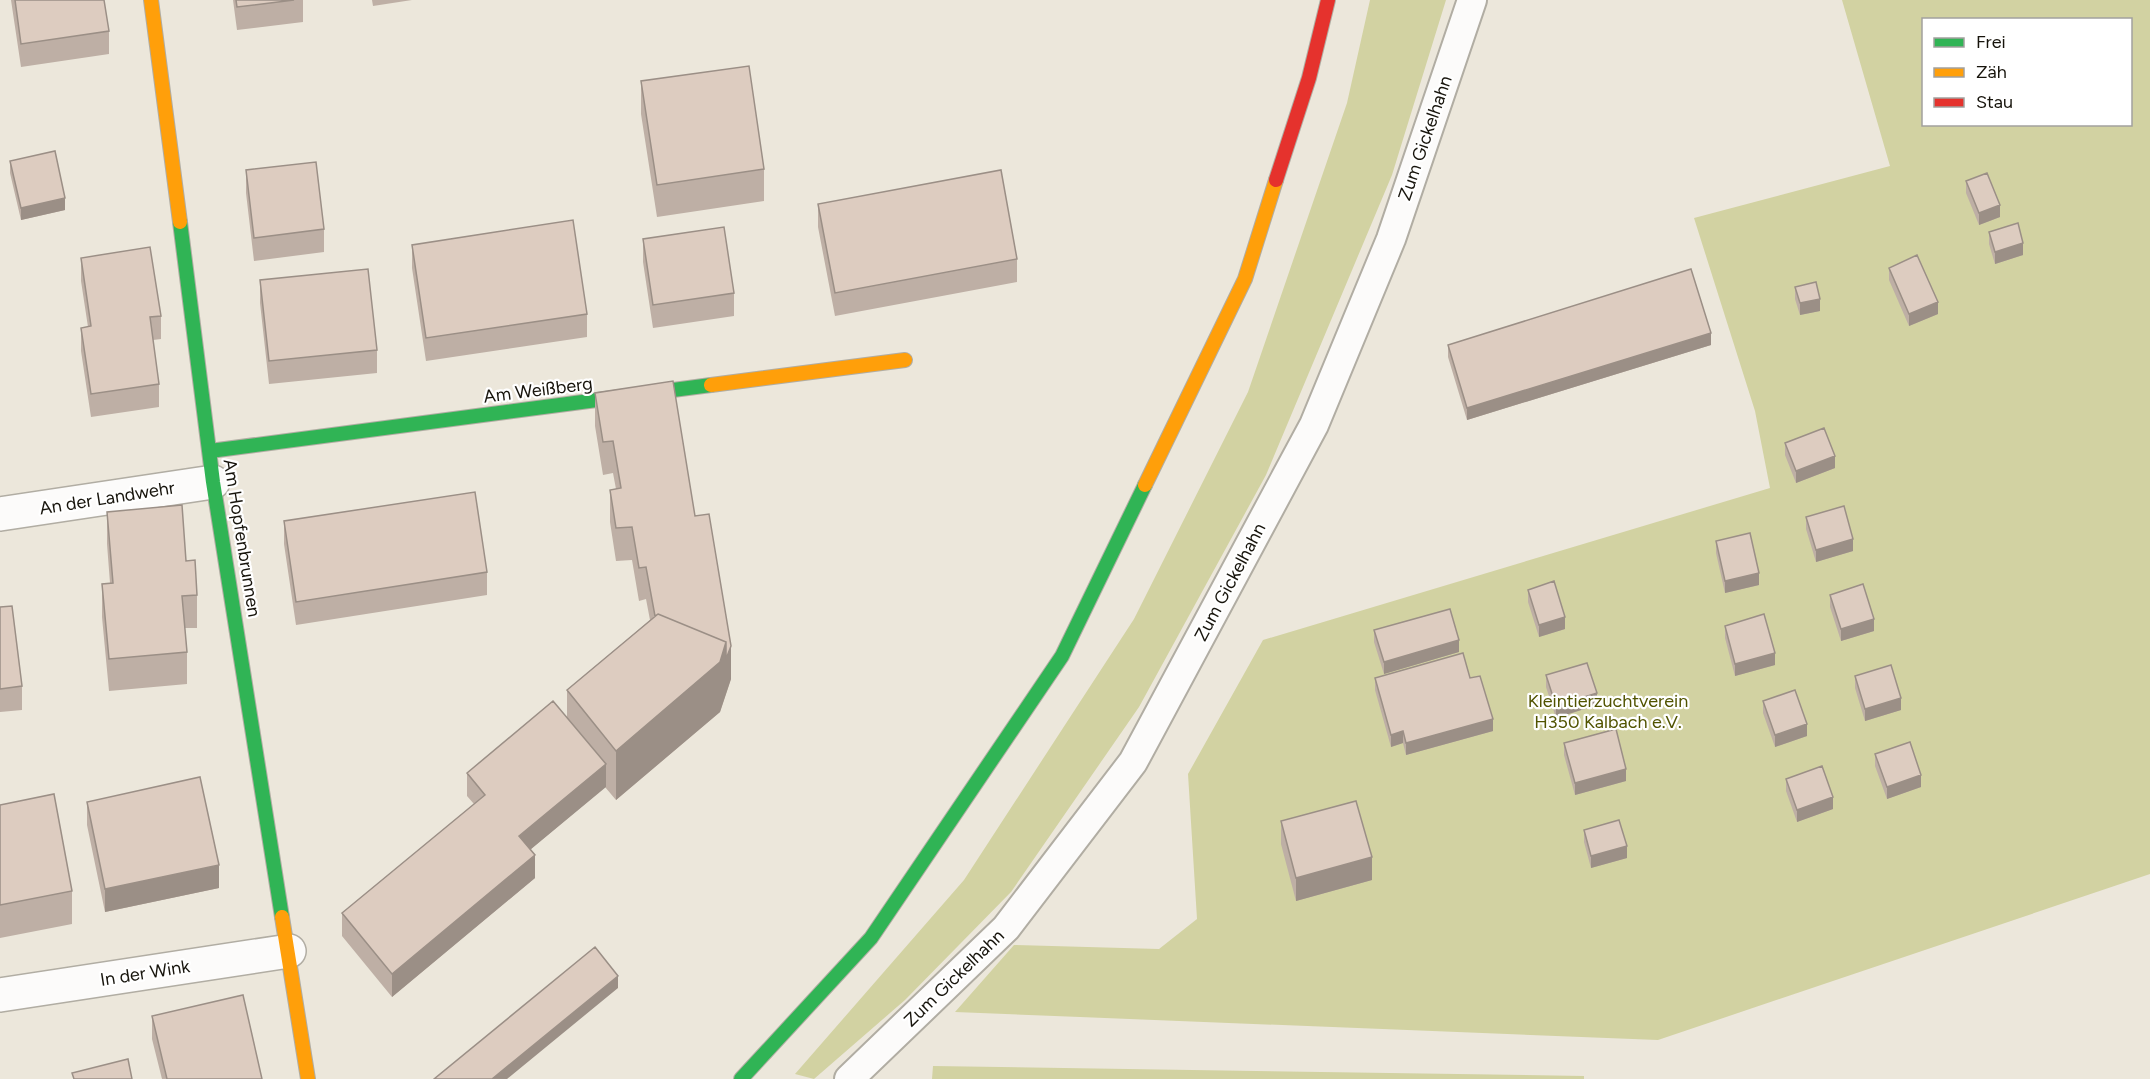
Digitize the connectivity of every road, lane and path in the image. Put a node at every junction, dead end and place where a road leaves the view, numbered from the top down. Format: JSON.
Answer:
{"nodes":[{"id":1,"x":151,"y":0,"type":"edge"},
{"id":2,"x":1328,"y":0,"type":"edge"},
{"id":3,"x":1472,"y":0,"type":"edge"},
{"id":4,"x":905,"y":360,"type":"dead end"},
{"id":5,"x":212,"y":466,"type":"junction"},
{"id":6,"x":0,"y":514,"type":"edge"},
{"id":7,"x":289,"y":951,"type":"junction"},
{"id":8,"x":0,"y":995,"type":"edge"},
{"id":9,"x":308,"y":1079,"type":"edge"},
{"id":10,"x":741,"y":1079,"type":"edge"},
{"id":11,"x":849,"y":1079,"type":"edge"}],
"edges":[{"from":1,"to":5,"type":"street","name":"Am Hopfenbrunnen"},
{"from":2,"to":10,"type":"street"},
{"from":3,"to":11,"type":"lane","name":"Zum Gickelhahn"},
{"from":4,"to":5,"type":"street","name":"Am Weißberg"},
{"from":5,"to":6,"type":"street","name":"An der Landwehr"},
{"from":5,"to":7,"type":"street","name":"Am Hopfenbrunnen"},
{"from":7,"to":8,"type":"street","name":"In der Wink"},
{"from":7,"to":9,"type":"street","name":"Am Hopfenbrunnen"}]}
